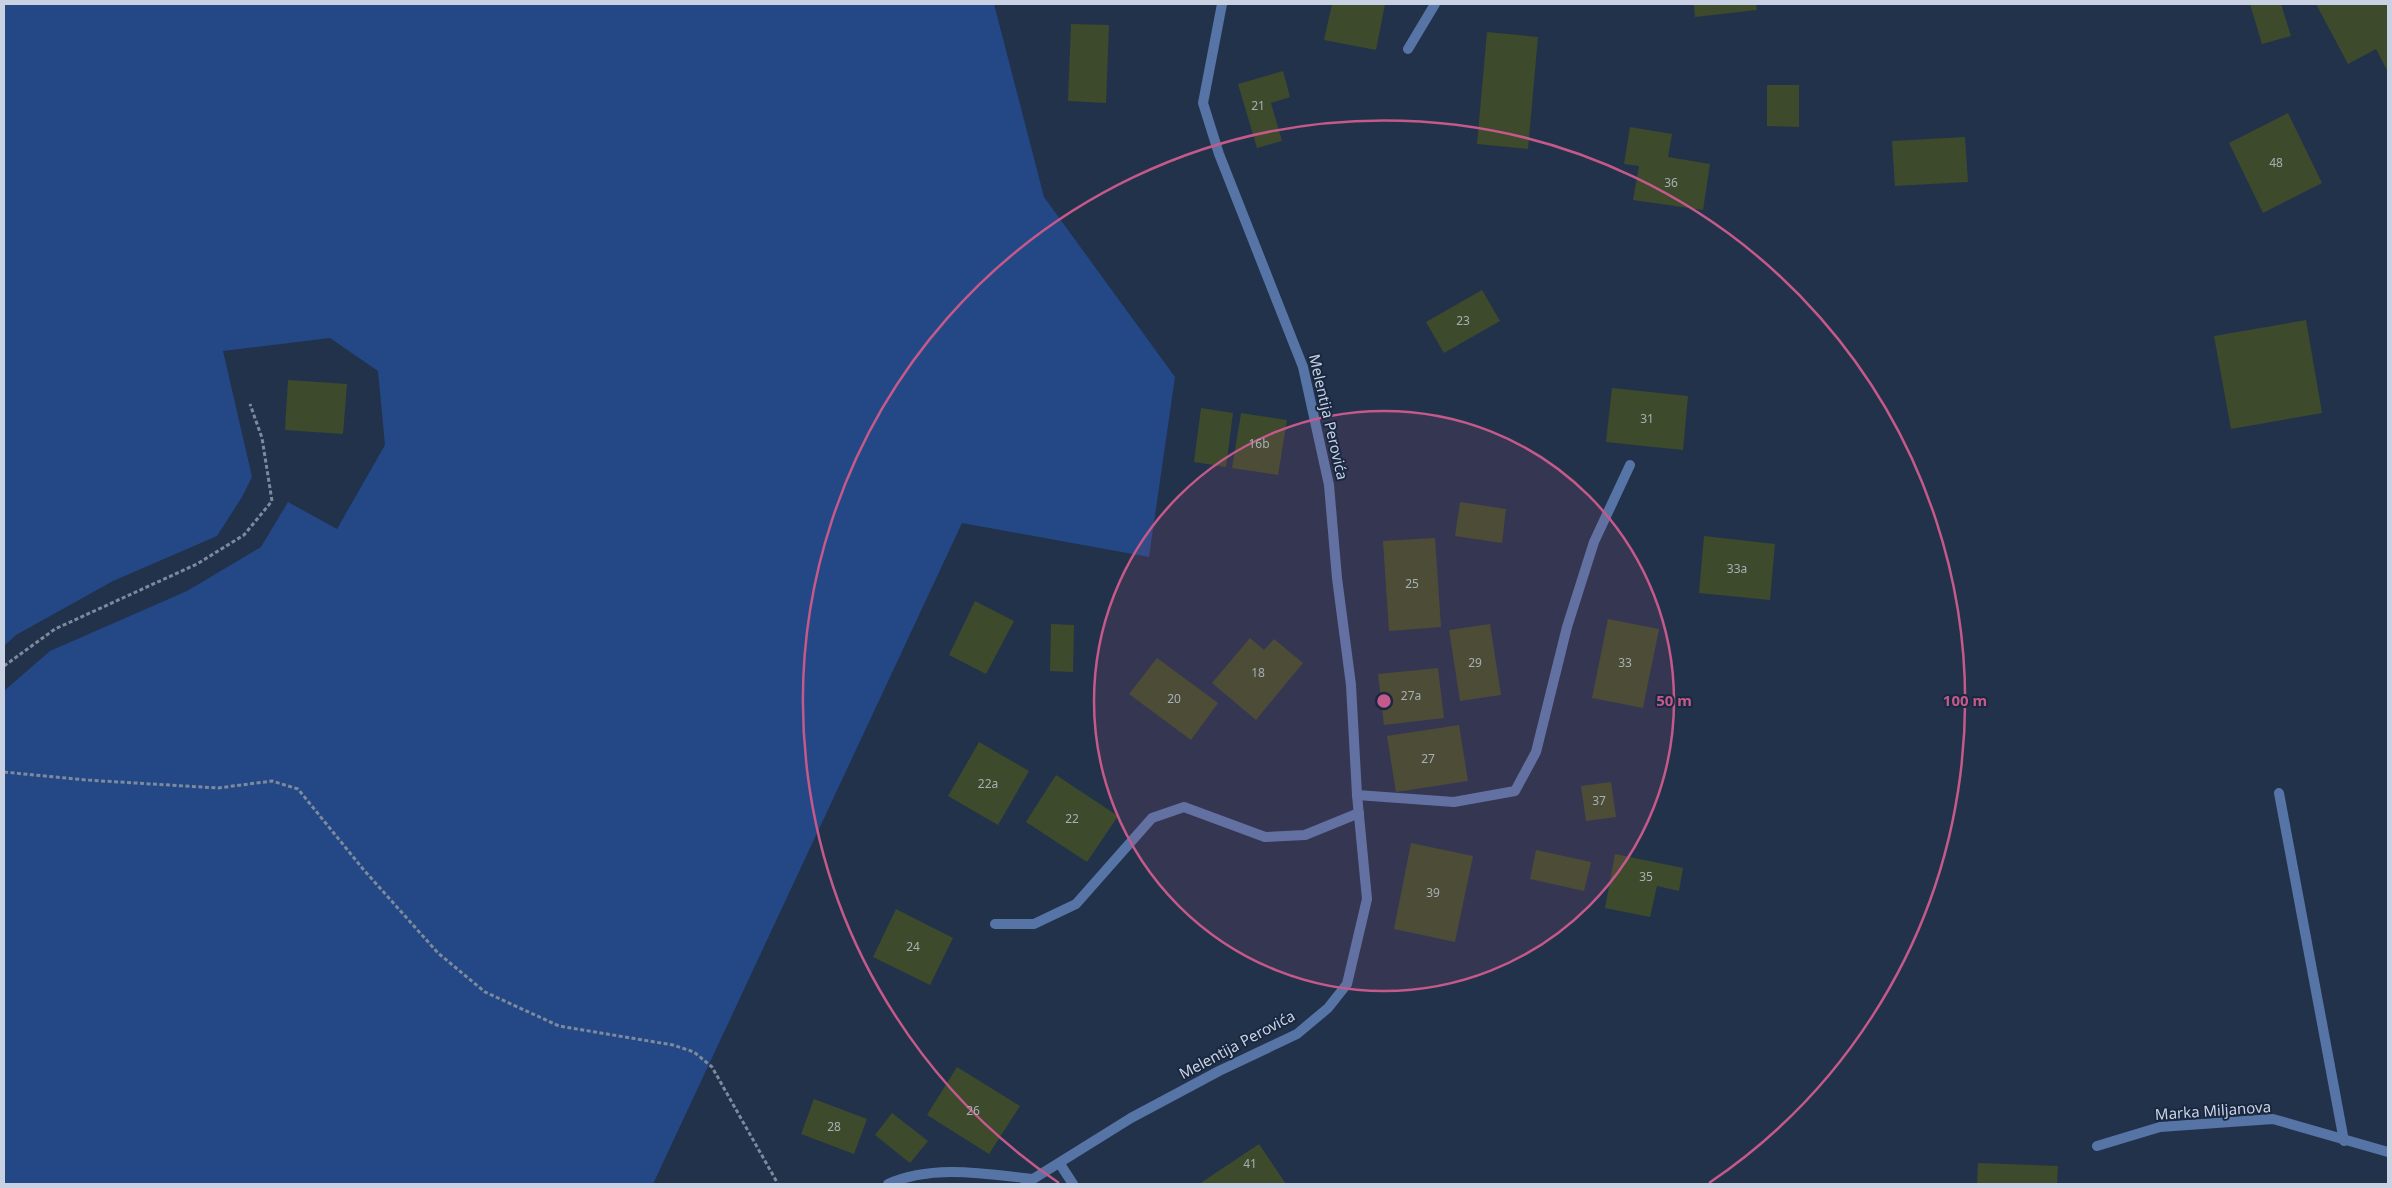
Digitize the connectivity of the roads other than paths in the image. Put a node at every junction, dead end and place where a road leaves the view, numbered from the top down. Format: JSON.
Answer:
{"nodes":[{"id":1,"x":1222,"y":4,"type":"edge"},
{"id":2,"x":1435,"y":4,"type":"edge"},
{"id":3,"x":1408,"y":49,"type":"dead end"},
{"id":4,"x":1630,"y":465,"type":"dead end"},
{"id":5,"x":2279,"y":793,"type":"dead end"},
{"id":6,"x":1357,"y":795,"type":"junction"},
{"id":7,"x":1359,"y":813,"type":"junction"},
{"id":8,"x":995,"y":924,"type":"dead end"},
{"id":9,"x":2344,"y":1141,"type":"junction"},
{"id":10,"x":2097,"y":1146,"type":"dead end"},
{"id":11,"x":2388,"y":1152,"type":"edge"},
{"id":12,"x":1060,"y":1164,"type":"junction"},
{"id":13,"x":1029,"y":1182,"type":"edge"},
{"id":14,"x":888,"y":1184,"type":"edge"},
{"id":15,"x":1073,"y":1184,"type":"edge"}],
"edges":[{"from":1,"to":6,"type":"street","name":"Melentija Perovića"},
{"from":2,"to":3,"type":"street"},
{"from":4,"to":6,"type":"street"},
{"from":5,"to":9,"type":"street"},
{"from":6,"to":7,"type":"street","name":"Melentija Perovića"},
{"from":7,"to":8,"type":"street"},
{"from":7,"to":12,"type":"street","name":"Melentija Perovića"},
{"from":9,"to":10,"type":"street","name":"Marka Miljanova"},
{"from":9,"to":11,"type":"street","name":"Marka Miljanova"},
{"from":12,"to":13,"type":"street","name":"Melentija Perovića"},
{"from":12,"to":15,"type":"street"},
{"from":13,"to":14,"type":"street"}]}
